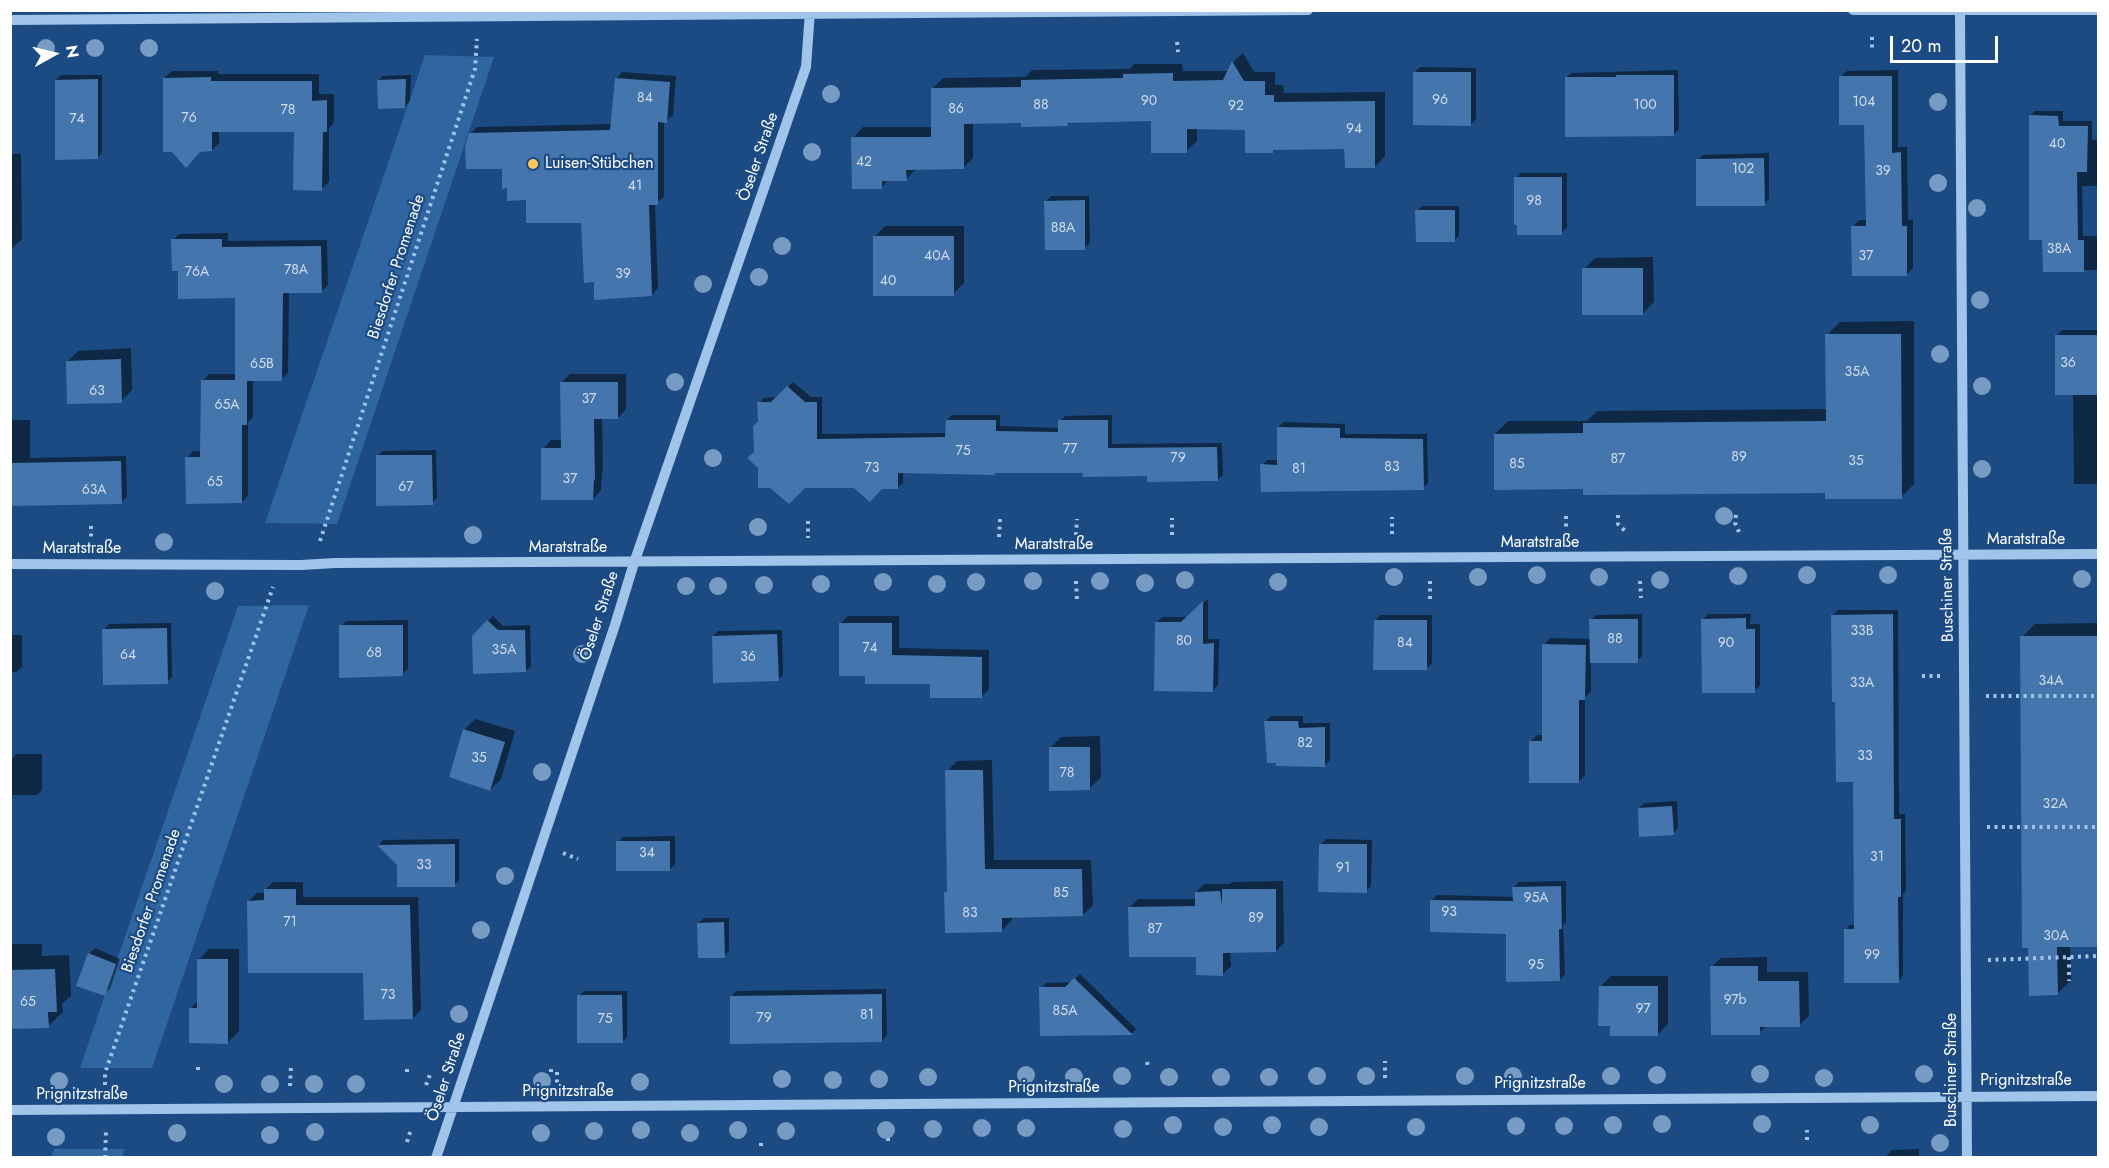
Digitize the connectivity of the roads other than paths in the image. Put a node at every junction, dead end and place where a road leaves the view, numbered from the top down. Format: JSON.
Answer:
{"nodes":[{"id":1,"x":1308,"y":10,"type":"edge"},
{"id":2,"x":1853,"y":10,"type":"edge"},
{"id":3,"x":2096,"y":10,"type":"edge"},
{"id":4,"x":1960,"y":11,"type":"edge"},
{"id":5,"x":810,"y":13,"type":"edge"},
{"id":6,"x":10,"y":20,"type":"edge"},
{"id":7,"x":2098,"y":554,"type":"edge"},
{"id":8,"x":1963,"y":555,"type":"junction"},
{"id":9,"x":634,"y":563,"type":"junction"},
{"id":10,"x":10,"y":564,"type":"edge"},
{"id":11,"x":2098,"y":1095,"type":"edge"},
{"id":12,"x":1967,"y":1096,"type":"junction"},
{"id":13,"x":453,"y":1108,"type":"junction"},
{"id":14,"x":10,"y":1110,"type":"edge"},
{"id":15,"x":436,"y":1158,"type":"edge"},
{"id":16,"x":1968,"y":1158,"type":"edge"}],
"edges":[{"from":1,"to":5,"type":"street"},
{"from":2,"to":4,"type":"street"},
{"from":3,"to":4,"type":"street"},
{"from":4,"to":8,"type":"street","name":"Buschiner Straße"},
{"from":5,"to":6,"type":"street"},
{"from":5,"to":9,"type":"street","name":"Öseler Straße"},
{"from":7,"to":8,"type":"street","name":"Maratstraße"},
{"from":8,"to":9,"type":"street","name":"Maratstraße"},
{"from":8,"to":12,"type":"street","name":"Buschiner Straße"},
{"from":9,"to":10,"type":"street","name":"Maratstraße"},
{"from":9,"to":13,"type":"street","name":"Öseler Straße"},
{"from":11,"to":12,"type":"street","name":"Prignitzstraße"},
{"from":12,"to":13,"type":"street","name":"Prignitzstraße"},
{"from":12,"to":16,"type":"street","name":"Buschiner Straße"},
{"from":13,"to":14,"type":"street","name":"Prignitzstraße"},
{"from":13,"to":15,"type":"street","name":"Öseler Straße"}]}
